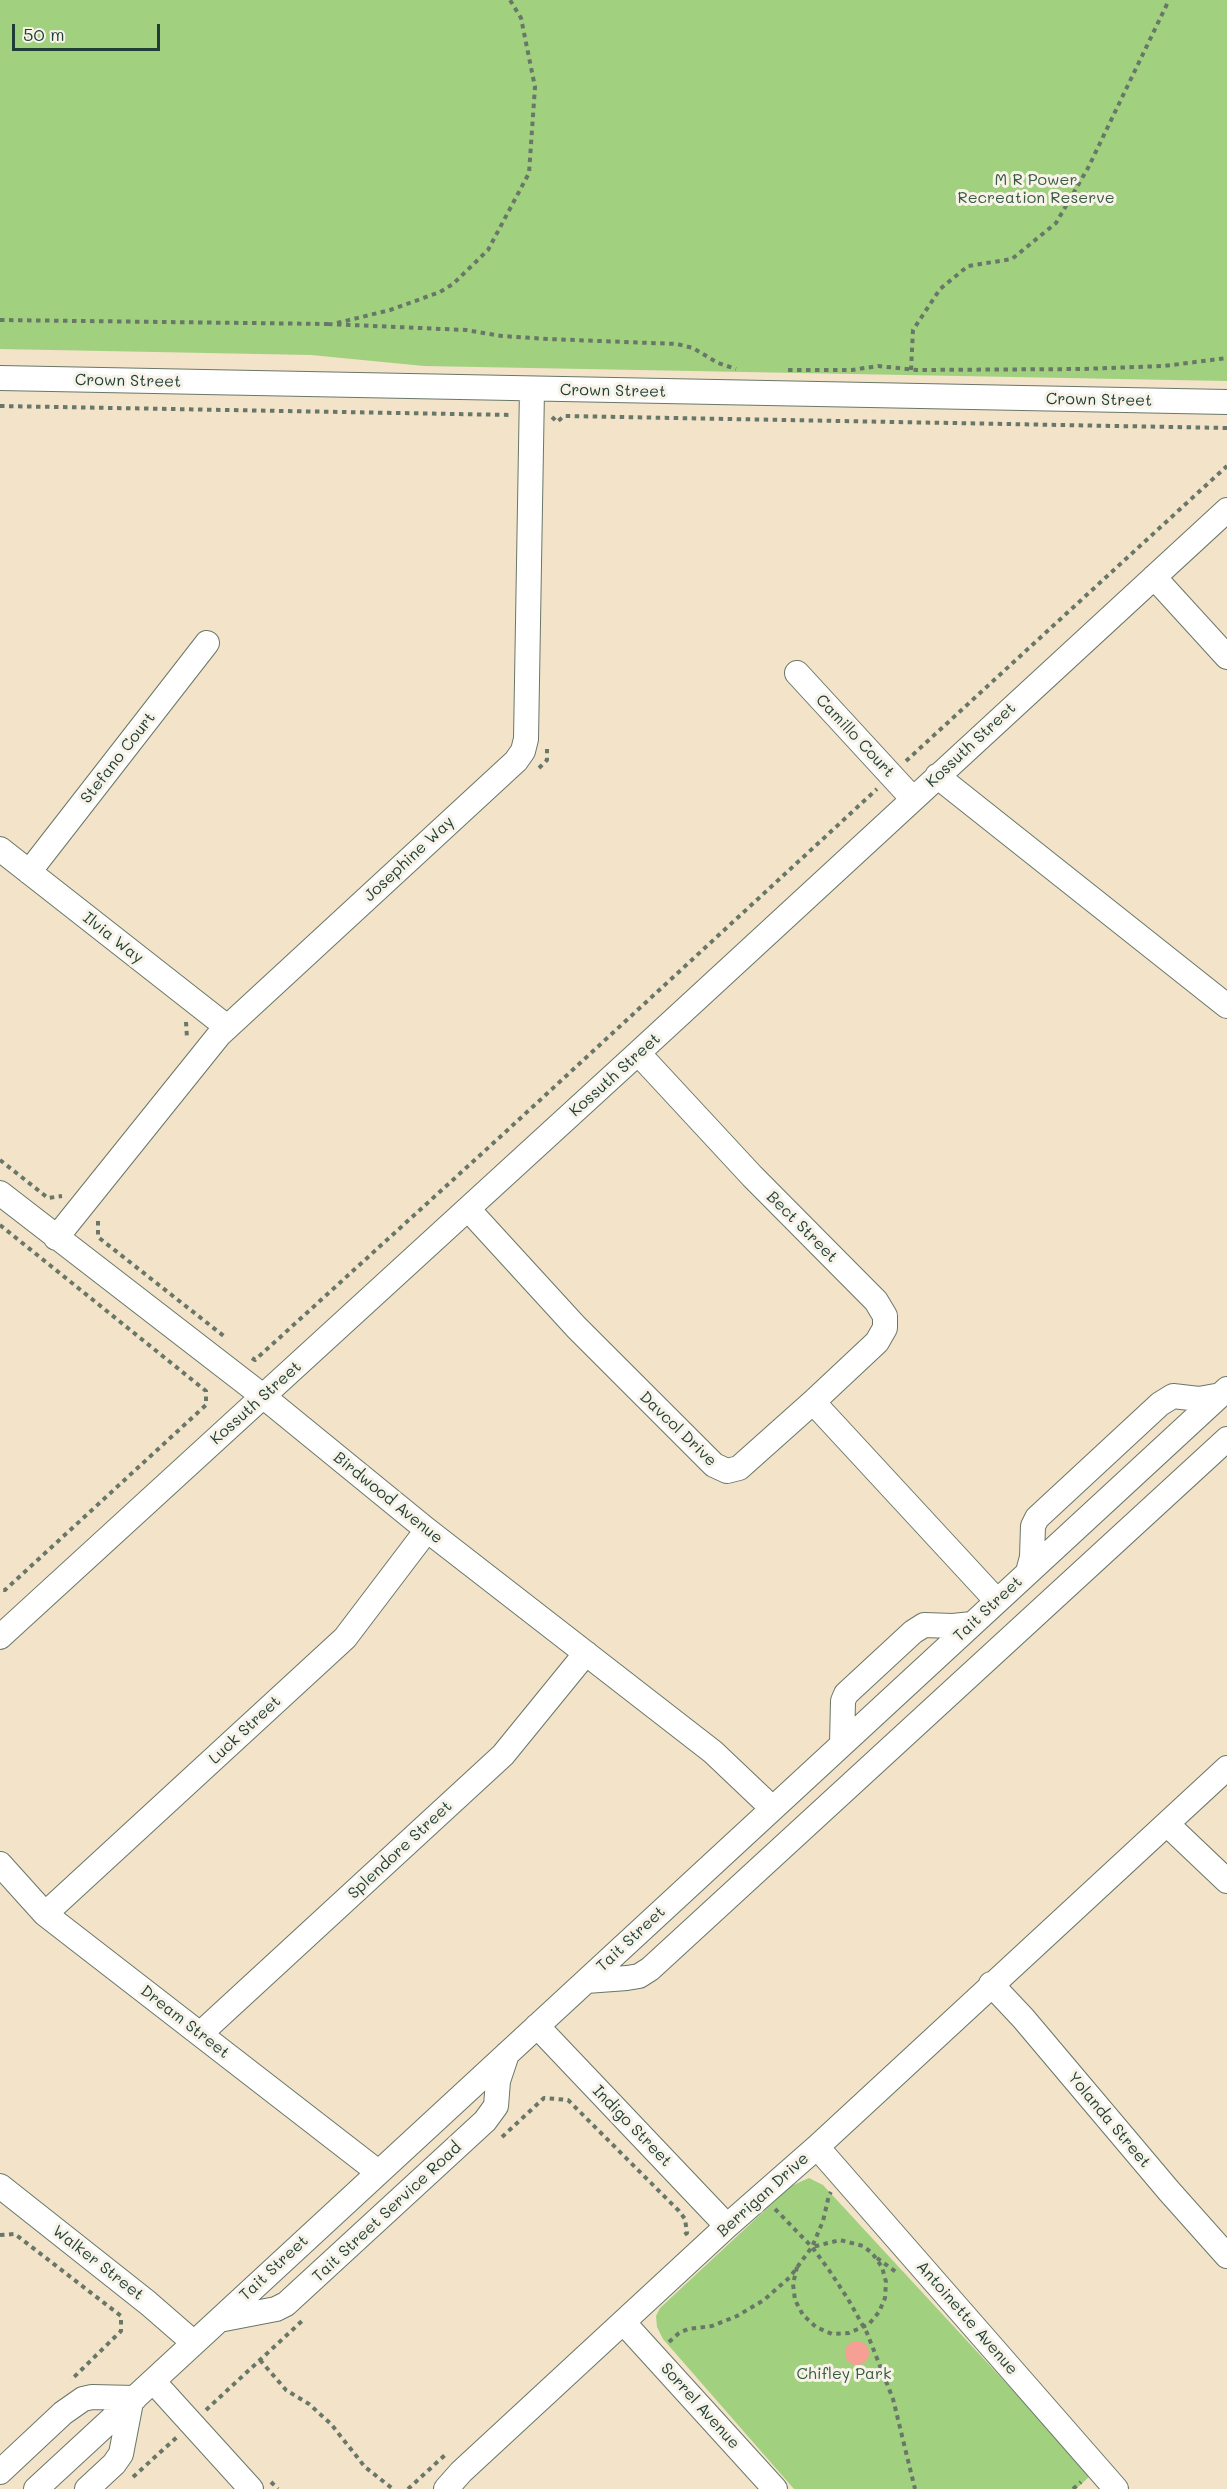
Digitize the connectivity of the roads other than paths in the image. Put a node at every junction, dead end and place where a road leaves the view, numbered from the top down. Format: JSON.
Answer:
{"nodes":[{"id":1,"x":0,"y":378,"type":"edge"},
{"id":2,"x":531,"y":389,"type":"junction"},
{"id":3,"x":1227,"y":402,"type":"edge"},
{"id":4,"x":1227,"y":510,"type":"edge"},
{"id":5,"x":1154,"y":578,"type":"junction"},
{"id":6,"x":207,"y":643,"type":"dead end"},
{"id":7,"x":1227,"y":657,"type":"edge"},
{"id":8,"x":797,"y":673,"type":"dead end"},
{"id":9,"x":937,"y":776,"type":"junction"},
{"id":10,"x":913,"y":799,"type":"junction"},
{"id":11,"x":0,"y":849,"type":"edge"},
{"id":12,"x":29,"y":872,"type":"junction"},
{"id":13,"x":1227,"y":1006,"type":"edge"},
{"id":14,"x":226,"y":1027,"type":"junction"},
{"id":15,"x":638,"y":1053,"type":"junction"},
{"id":16,"x":0,"y":1193,"type":"edge"},
{"id":17,"x":468,"y":1209,"type":"junction"},
{"id":18,"x":56,"y":1239,"type":"junction"},
{"id":19,"x":1224,"y":1392,"type":"edge"},
{"id":20,"x":264,"y":1397,"type":"junction"},
{"id":21,"x":813,"y":1402,"type":"junction"},
{"id":22,"x":1227,"y":1439,"type":"edge"},
{"id":23,"x":428,"y":1530,"type":"junction"},
{"id":24,"x":1028,"y":1572,"type":"junction"},
{"id":25,"x":997,"y":1601,"type":"junction"},
{"id":26,"x":972,"y":1624,"type":"junction"},
{"id":27,"x":2,"y":1632,"type":"edge"},
{"id":28,"x":586,"y":1653,"type":"junction"},
{"id":29,"x":842,"y":1744,"type":"junction"},
{"id":30,"x":1227,"y":1768,"type":"edge"},
{"id":31,"x":772,"y":1808,"type":"junction"},
{"id":32,"x":1167,"y":1824,"type":"junction"},
{"id":33,"x":0,"y":1864,"type":"edge"},
{"id":34,"x":1227,"y":1881,"type":"edge"},
{"id":35,"x":45,"y":1914,"type":"junction"},
{"id":36,"x":586,"y":1981,"type":"junction"},
{"id":37,"x":992,"y":1984,"type":"junction"},
{"id":38,"x":537,"y":2026,"type":"junction"},
{"id":39,"x":200,"y":2034,"type":"junction"},
{"id":40,"x":507,"y":2054,"type":"junction"},
{"id":41,"x":817,"y":2147,"type":"junction"},
{"id":42,"x":378,"y":2172,"type":"junction"},
{"id":43,"x":3,"y":2195,"type":"edge"},
{"id":44,"x":727,"y":2226,"type":"junction"},
{"id":45,"x":1227,"y":2256,"type":"edge"},
{"id":46,"x":219,"y":2320,"type":"junction"},
{"id":47,"x":624,"y":2323,"type":"junction"},
{"id":48,"x":194,"y":2343,"type":"junction"},
{"id":49,"x":153,"y":2381,"type":"junction"},
{"id":50,"x":133,"y":2400,"type":"junction"},
{"id":51,"x":0,"y":2472,"type":"edge"},
{"id":52,"x":36,"y":2489,"type":"edge"},
{"id":53,"x":87,"y":2489,"type":"edge"},
{"id":54,"x":251,"y":2489,"type":"edge"},
{"id":55,"x":446,"y":2489,"type":"edge"},
{"id":56,"x":775,"y":2489,"type":"edge"},
{"id":57,"x":1116,"y":2489,"type":"edge"}],
"edges":[{"from":1,"to":2,"type":"street","name":"Crown Street"},
{"from":2,"to":3,"type":"street","name":"Crown Street"},
{"from":2,"to":14,"type":"street","name":"Josephine Way"},
{"from":4,"to":5,"type":"street","name":"Kossuth Street"},
{"from":5,"to":7,"type":"street"},
{"from":5,"to":9,"type":"street","name":"Kossuth Street"},
{"from":6,"to":12,"type":"street","name":"Stefano Court"},
{"from":8,"to":10,"type":"street","name":"Camillo Court"},
{"from":9,"to":10,"type":"street","name":"Kossuth Street"},
{"from":9,"to":13,"type":"street"},
{"from":10,"to":15,"type":"street","name":"Kossuth Street"},
{"from":11,"to":12,"type":"street","name":"Ilvia Way"},
{"from":12,"to":14,"type":"street","name":"Ilvia Way"},
{"from":14,"to":18,"type":"street","name":"Josephine Way"},
{"from":15,"to":17,"type":"street","name":"Kossuth Street"},
{"from":15,"to":21,"type":"street","name":"Bect Street"},
{"from":16,"to":18,"type":"street","name":"Birdwood Avenue"},
{"from":17,"to":20,"type":"street","name":"Kossuth Street"},
{"from":17,"to":21,"type":"street","name":"Davcol Drive"},
{"from":18,"to":20,"type":"street","name":"Birdwood Avenue"},
{"from":19,"to":24,"type":"street","name":"Tait Street"},
{"from":19,"to":24,"type":"street"},
{"from":20,"to":23,"type":"street","name":"Birdwood Avenue"},
{"from":20,"to":27,"type":"street","name":"Kossuth Street"},
{"from":21,"to":25,"type":"street"},
{"from":22,"to":36,"type":"street"},
{"from":23,"to":28,"type":"street","name":"Birdwood Avenue"},
{"from":23,"to":35,"type":"street","name":"Luck Street"},
{"from":24,"to":25,"type":"street","name":"Tait Street"},
{"from":25,"to":26,"type":"street","name":"Tait Street"},
{"from":26,"to":29,"type":"street","name":"Tait Street"},
{"from":26,"to":29,"type":"street"},
{"from":28,"to":31,"type":"street","name":"Birdwood Avenue"},
{"from":28,"to":39,"type":"street","name":"Splendore Street"},
{"from":29,"to":31,"type":"street","name":"Tait Street"},
{"from":30,"to":32,"type":"street","name":"Berrigan Drive"},
{"from":31,"to":36,"type":"street","name":"Tait Street"},
{"from":32,"to":34,"type":"street"},
{"from":32,"to":37,"type":"street","name":"Berrigan Drive"},
{"from":33,"to":35,"type":"street","name":"Dream Street"},
{"from":35,"to":39,"type":"street","name":"Dream Street"},
{"from":36,"to":38,"type":"street","name":"Tait Street"},
{"from":37,"to":41,"type":"street","name":"Berrigan Drive"},
{"from":37,"to":45,"type":"street","name":"Yolanda Street"},
{"from":38,"to":40,"type":"street","name":"Tait Street"},
{"from":38,"to":44,"type":"street","name":"Indigo Street"},
{"from":39,"to":42,"type":"street","name":"Dream Street"},
{"from":40,"to":42,"type":"street","name":"Tait Street"},
{"from":40,"to":46,"type":"street","name":"Tait Street Service Road"},
{"from":41,"to":44,"type":"street","name":"Berrigan Drive"},
{"from":41,"to":57,"type":"street","name":"Antoinette Avenue"},
{"from":42,"to":46,"type":"street","name":"Tait Street"},
{"from":43,"to":48,"type":"street","name":"Walker Street"},
{"from":44,"to":47,"type":"street","name":"Berrigan Drive"},
{"from":46,"to":48,"type":"street","name":"Tait Street"},
{"from":47,"to":55,"type":"street","name":"Berrigan Drive"},
{"from":47,"to":56,"type":"street","name":"Sorrel Avenue"},
{"from":48,"to":49,"type":"street","name":"Tait Street"},
{"from":49,"to":50,"type":"street","name":"Tait Street"},
{"from":49,"to":54,"type":"street"},
{"from":50,"to":51,"type":"street"},
{"from":50,"to":52,"type":"street","name":"Tait Street"},
{"from":50,"to":53,"type":"street"}]}
